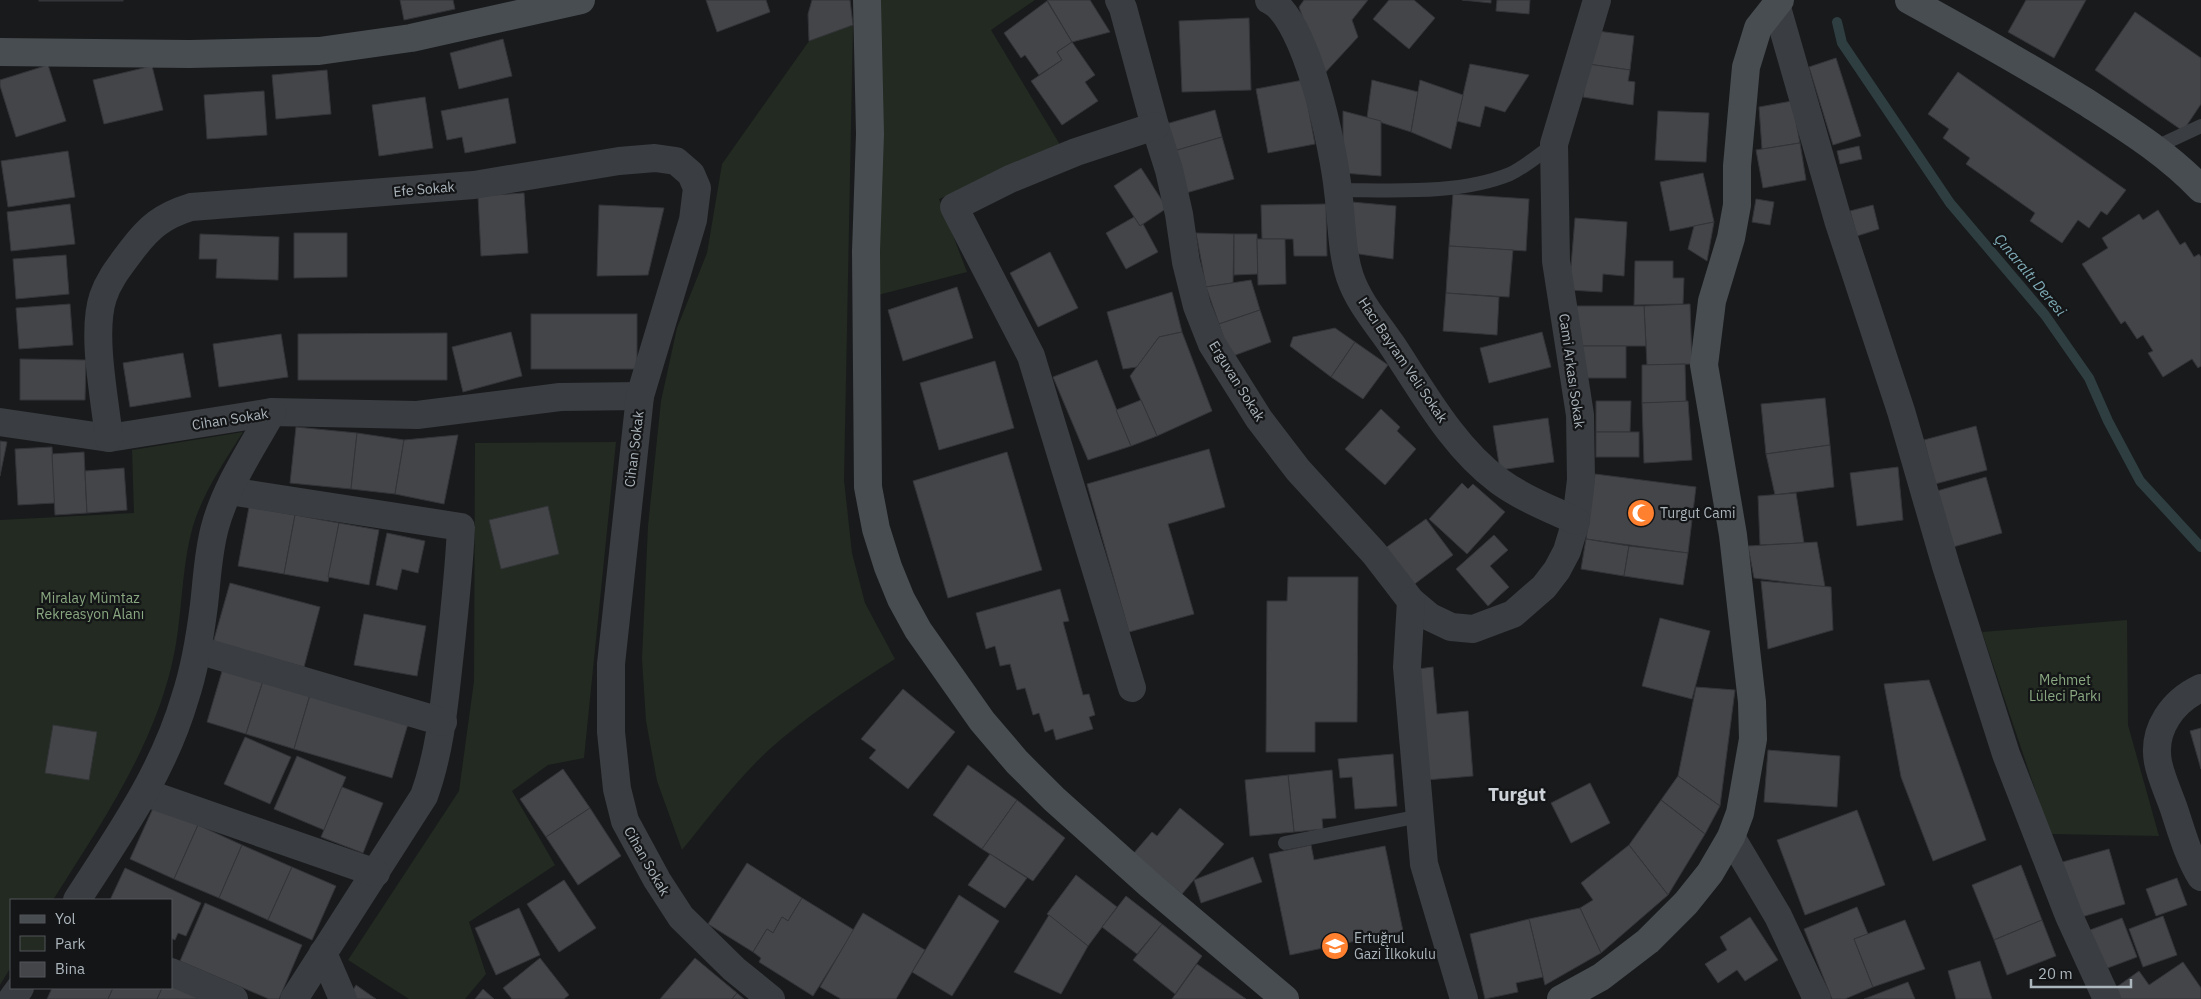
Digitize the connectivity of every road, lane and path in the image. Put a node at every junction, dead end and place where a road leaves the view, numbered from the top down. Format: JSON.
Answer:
{"nodes":[{"id":1,"x":581,"y":0,"type":"edge"},
{"id":2,"x":867,"y":0,"type":"edge"},
{"id":3,"x":1269,"y":0,"type":"edge"},
{"id":4,"x":1596,"y":0,"type":"edge"},
{"id":5,"x":1909,"y":0,"type":"edge"},
{"id":6,"x":1778,"y":2,"type":"edge"},
{"id":7,"x":1126,"y":3,"type":"edge"},
{"id":8,"x":0,"y":52,"type":"edge"},
{"id":9,"x":1154,"y":126,"type":"junction"},
{"id":10,"x":2201,"y":126,"type":"edge"},
{"id":11,"x":1554,"y":144,"type":"junction"},
{"id":12,"x":2154,"y":148,"type":"junction"},
{"id":13,"x":2201,"y":189,"type":"edge"},
{"id":14,"x":1338,"y":190,"type":"junction"},
{"id":15,"x":640,"y":396,"type":"junction"},
{"id":16,"x":272,"y":412,"type":"junction"},
{"id":17,"x":0,"y":422,"type":"edge"},
{"id":18,"x":109,"y":438,"type":"junction"},
{"id":19,"x":229,"y":491,"type":"junction"},
{"id":20,"x":1576,"y":521,"type":"junction"},
{"id":21,"x":1411,"y":601,"type":"junction"},
{"id":22,"x":198,"y":650,"type":"junction"},
{"id":23,"x":1132,"y":688,"type":"dead end"},
{"id":24,"x":2201,"y":688,"type":"edge"},
{"id":25,"x":442,"y":722,"type":"junction"},
{"id":26,"x":146,"y":793,"type":"junction"},
{"id":27,"x":1420,"y":816,"type":"junction"},
{"id":28,"x":1731,"y":837,"type":"junction"},
{"id":29,"x":1285,"y":843,"type":"dead end"},
{"id":30,"x":376,"y":873,"type":"junction"},
{"id":31,"x":2201,"y":877,"type":"edge"},
{"id":32,"x":78,"y":899,"type":"edge"},
{"id":33,"x":323,"y":953,"type":"junction"},
{"id":34,"x":172,"y":972,"type":"edge"},
{"id":35,"x":234,"y":999,"type":"edge"},
{"id":36,"x":294,"y":999,"type":"edge"},
{"id":37,"x":343,"y":999,"type":"edge"},
{"id":38,"x":771,"y":999,"type":"edge"},
{"id":39,"x":1285,"y":999,"type":"edge"},
{"id":40,"x":1464,"y":999,"type":"edge"},
{"id":41,"x":1561,"y":999,"type":"edge"},
{"id":42,"x":1817,"y":999,"type":"edge"},
{"id":43,"x":2107,"y":999,"type":"edge"}],
"edges":[{"from":1,"to":8,"type":"main road"},
{"from":2,"to":39,"type":"main road"},
{"from":3,"to":14,"type":"street","name":"Hacı Bayram Veli Sokak"},
{"from":4,"to":11,"type":"street","name":"Cami Arkası Sokak"},
{"from":5,"to":12,"type":"main road"},
{"from":6,"to":28,"type":"main road"},
{"from":6,"to":43,"type":"street"},
{"from":7,"to":9,"type":"street","name":"Erguvan Sokak"},
{"from":9,"to":21,"type":"street","name":"Erguvan Sokak"},
{"from":9,"to":23,"type":"street"},
{"from":10,"to":12,"type":"lane"},
{"from":11,"to":14,"type":"lane"},
{"from":11,"to":20,"type":"street","name":"Cami Arkası Sokak"},
{"from":12,"to":13,"type":"main road"},
{"from":14,"to":20,"type":"street","name":"Hacı Bayram Veli Sokak"},
{"from":15,"to":16,"type":"street","name":"Cihan Sokak"},
{"from":15,"to":18,"type":"street","name":"Efe Sokak"},
{"from":15,"to":38,"type":"street","name":"Cihan Sokak"},
{"from":16,"to":18,"type":"street","name":"Cihan Sokak"},
{"from":16,"to":19,"type":"street"},
{"from":17,"to":18,"type":"street","name":"Cihan Sokak"},
{"from":19,"to":22,"type":"street"},
{"from":19,"to":25,"type":"street"},
{"from":20,"to":21,"type":"street","name":"Cami Arkası Sokak"},
{"from":21,"to":27,"type":"street"},
{"from":22,"to":25,"type":"street"},
{"from":22,"to":26,"type":"street"},
{"from":24,"to":31,"type":"street"},
{"from":25,"to":30,"type":"street"},
{"from":26,"to":30,"type":"street"},
{"from":26,"to":32,"type":"street"},
{"from":27,"to":29,"type":"lane"},
{"from":27,"to":40,"type":"street"},
{"from":28,"to":41,"type":"main road"},
{"from":28,"to":42,"type":"street"},
{"from":30,"to":33,"type":"street"},
{"from":33,"to":36,"type":"street"},
{"from":33,"to":37,"type":"street"},
{"from":34,"to":35,"type":"street"}]}
